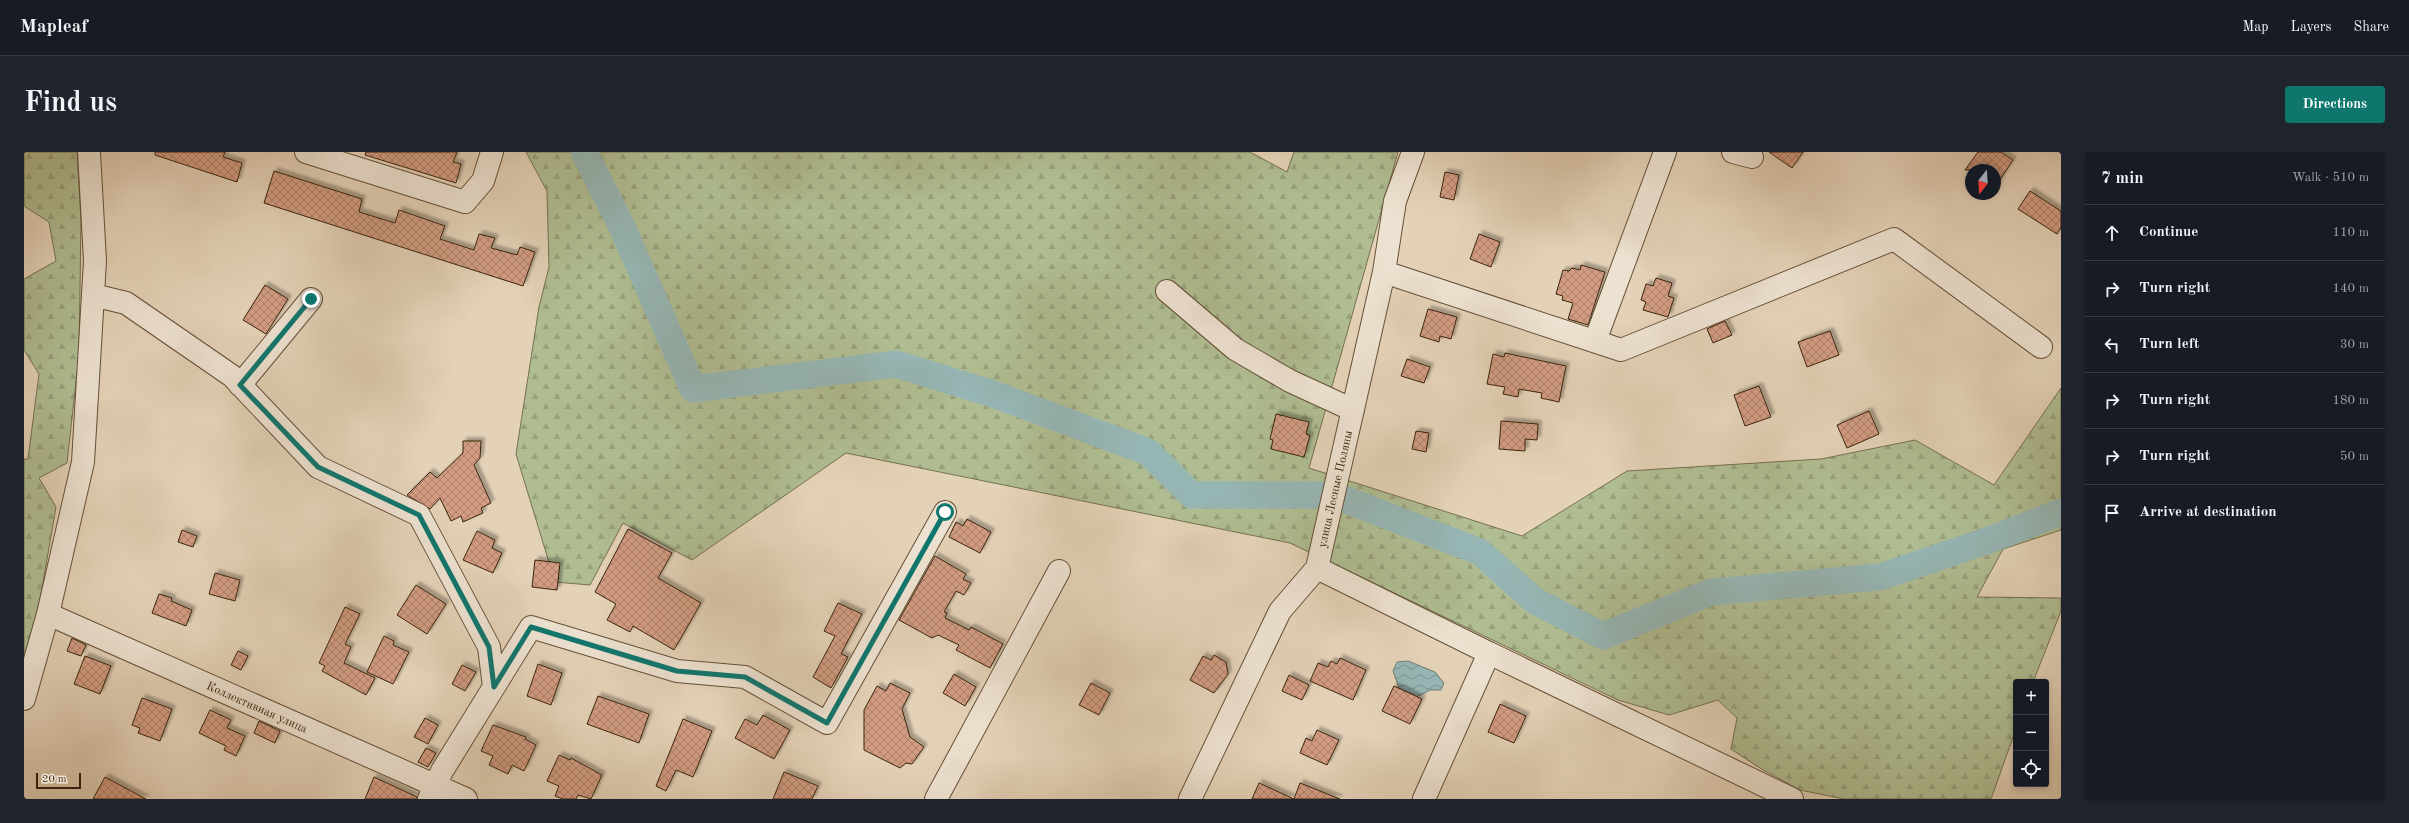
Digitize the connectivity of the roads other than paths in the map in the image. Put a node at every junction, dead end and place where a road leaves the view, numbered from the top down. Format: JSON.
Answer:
{"nodes":[{"id":1,"x":89,"y":152,"type":"edge"},
{"id":2,"x":306,"y":152,"type":"edge"},
{"id":3,"x":492,"y":152,"type":"edge"},
{"id":4,"x":1413,"y":152,"type":"edge"},
{"id":5,"x":1665,"y":152,"type":"edge"},
{"id":6,"x":1384,"y":272,"type":"junction"},
{"id":7,"x":1167,"y":291,"type":"dead end"},
{"id":8,"x":93,"y":295,"type":"junction"},
{"id":9,"x":311,"y":299,"type":"dead end"},
{"id":10,"x":1594,"y":341,"type":"junction"},
{"id":11,"x":2042,"y":347,"type":"dead end"},
{"id":12,"x":240,"y":385,"type":"junction"},
{"id":13,"x":1353,"y":410,"type":"junction"},
{"id":14,"x":945,"y":512,"type":"dead end"},
{"id":15,"x":1317,"y":568,"type":"junction"},
{"id":16,"x":1059,"y":571,"type":"dead end"},
{"id":17,"x":48,"y":614,"type":"junction"},
{"id":18,"x":1489,"y":653,"type":"junction"},
{"id":19,"x":494,"y":687,"type":"junction"},
{"id":20,"x":24,"y":699,"type":"edge"},
{"id":21,"x":432,"y":792,"type":"edge"},
{"id":22,"x":466,"y":799,"type":"edge"},
{"id":23,"x":936,"y":799,"type":"edge"},
{"id":24,"x":1190,"y":799,"type":"edge"},
{"id":25,"x":1424,"y":799,"type":"edge"},
{"id":26,"x":1792,"y":799,"type":"edge"}],
"edges":[{"from":1,"to":8,"type":"street"},
{"from":2,"to":3,"type":"street"},
{"from":4,"to":6,"type":"street","name":"улица Лесные Поляны"},
{"from":5,"to":10,"type":"street"},
{"from":6,"to":10,"type":"street"},
{"from":6,"to":13,"type":"street","name":"улица Лесные Поляны"},
{"from":7,"to":13,"type":"street"},
{"from":8,"to":12,"type":"street"},
{"from":8,"to":17,"type":"street"},
{"from":9,"to":12,"type":"street"},
{"from":10,"to":11,"type":"street"},
{"from":12,"to":19,"type":"street"},
{"from":13,"to":15,"type":"street","name":"улица Лесные Поляны"},
{"from":14,"to":19,"type":"street"},
{"from":15,"to":18,"type":"street"},
{"from":15,"to":24,"type":"street","name":"улица Лесные Поляны"},
{"from":16,"to":23,"type":"street"},
{"from":17,"to":20,"type":"street"},
{"from":17,"to":21,"type":"street","name":"Коллективная улица"},
{"from":18,"to":25,"type":"street"},
{"from":18,"to":26,"type":"street"},
{"from":19,"to":21,"type":"street"},
{"from":21,"to":22,"type":"street","name":"Коллективная улица"}]}
